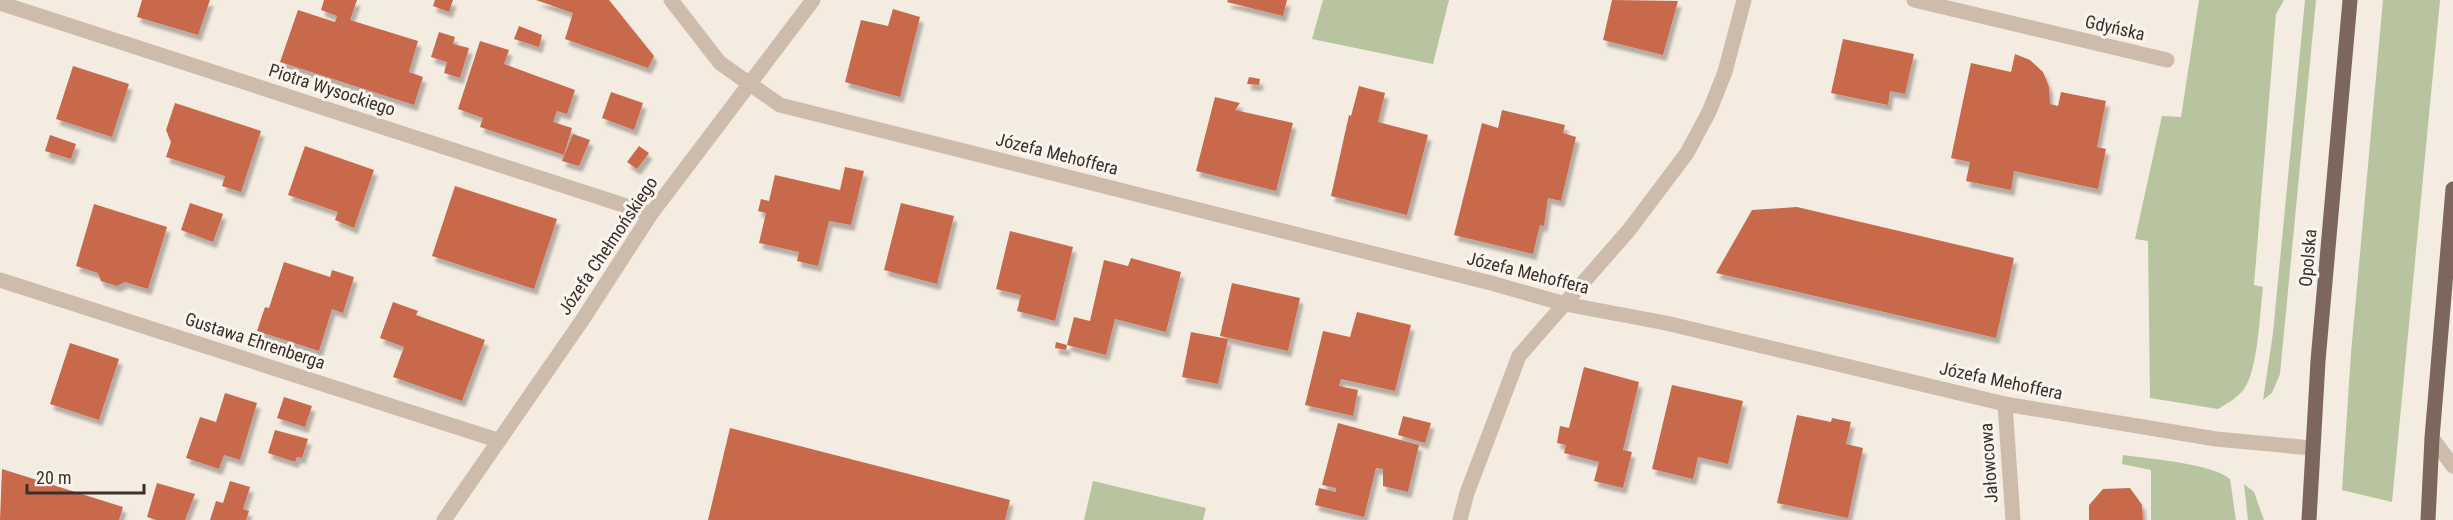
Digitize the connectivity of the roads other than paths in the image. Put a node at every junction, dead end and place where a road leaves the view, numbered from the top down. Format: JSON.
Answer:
{"nodes":[{"id":1,"x":670,"y":0,"type":"edge"},
{"id":2,"x":813,"y":0,"type":"edge"},
{"id":3,"x":1744,"y":0,"type":"edge"},
{"id":4,"x":1914,"y":0,"type":"edge"},
{"id":5,"x":2350,"y":0,"type":"edge"},
{"id":6,"x":0,"y":3,"type":"edge"},
{"id":7,"x":2168,"y":60,"type":"dead end"},
{"id":8,"x":748,"y":85,"type":"junction"},
{"id":9,"x":2453,"y":189,"type":"edge"},
{"id":10,"x":651,"y":214,"type":"junction"},
{"id":11,"x":0,"y":280,"type":"edge"},
{"id":12,"x":1565,"y":304,"type":"junction"},
{"id":13,"x":2005,"y":404,"type":"junction"},
{"id":14,"x":2432,"y":438,"type":"junction"},
{"id":15,"x":497,"y":440,"type":"junction"},
{"id":16,"x":2312,"y":448,"type":"junction"},
{"id":17,"x":2453,"y":466,"type":"edge"},
{"id":18,"x":444,"y":520,"type":"edge"},
{"id":19,"x":1460,"y":520,"type":"edge"},
{"id":20,"x":2013,"y":520,"type":"edge"},
{"id":21,"x":2309,"y":520,"type":"edge"},
{"id":22,"x":2428,"y":520,"type":"edge"}],
"edges":[{"from":1,"to":8,"type":"street","name":"Józefa Mehoffera"},
{"from":2,"to":8,"type":"street","name":"Józefa Chełmońskiego"},
{"from":3,"to":12,"type":"street"},
{"from":4,"to":7,"type":"street","name":"Gdyńska"},
{"from":5,"to":16,"type":"main road","name":"Opolska"},
{"from":6,"to":10,"type":"street","name":"Piotra Wysockiego"},
{"from":8,"to":10,"type":"street","name":"Józefa Chełmońskiego"},
{"from":8,"to":12,"type":"street","name":"Józefa Mehoffera"},
{"from":9,"to":14,"type":"main road"},
{"from":10,"to":15,"type":"street","name":"Józefa Chełmońskiego"},
{"from":11,"to":15,"type":"street","name":"Gustawa Ehrenberga"},
{"from":12,"to":13,"type":"street","name":"Józefa Mehoffera"},
{"from":12,"to":19,"type":"street"},
{"from":13,"to":16,"type":"street","name":"Józefa Mehoffera"},
{"from":13,"to":20,"type":"street","name":"Jałowcowa"},
{"from":14,"to":17,"type":"street"},
{"from":14,"to":22,"type":"main road"},
{"from":15,"to":18,"type":"street","name":"Józefa Chełmońskiego"},
{"from":16,"to":21,"type":"main road","name":"Opolska"}]}
